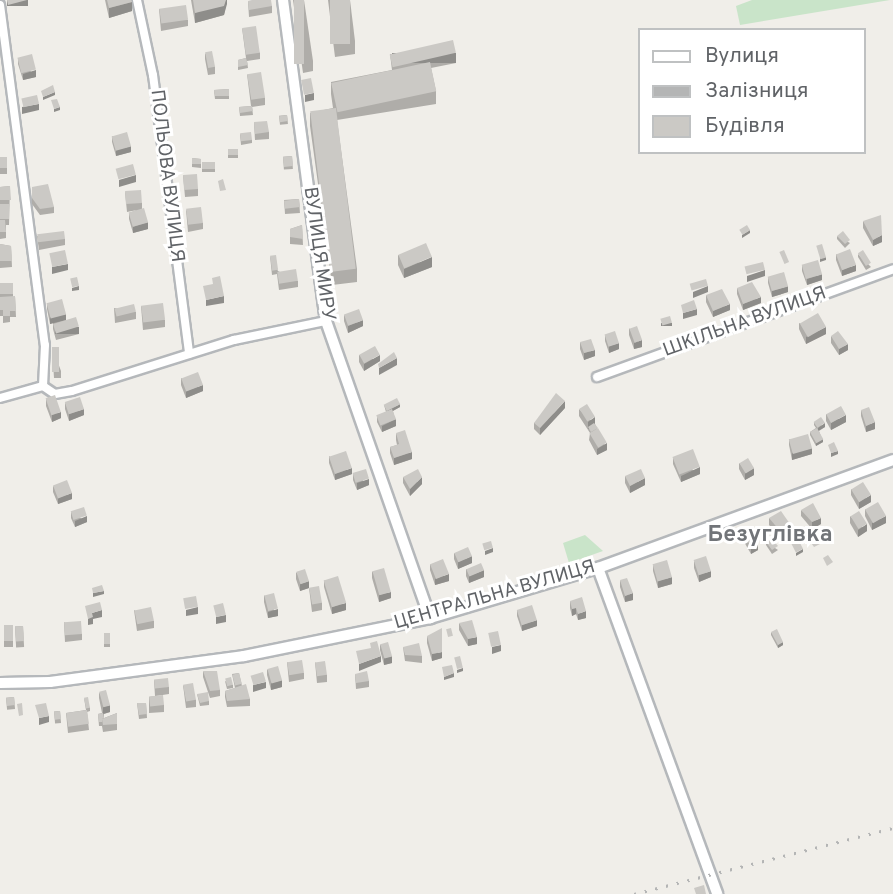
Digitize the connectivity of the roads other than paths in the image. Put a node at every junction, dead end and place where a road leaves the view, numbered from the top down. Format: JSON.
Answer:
{"nodes":[{"id":1,"x":137,"y":0,"type":"edge"},
{"id":2,"x":283,"y":0,"type":"edge"},
{"id":3,"x":0,"y":5,"type":"edge"},
{"id":4,"x":893,"y":269,"type":"edge"},
{"id":5,"x":326,"y":321,"type":"junction"},
{"id":6,"x":189,"y":354,"type":"junction"},
{"id":7,"x":597,"y":377,"type":"dead end"},
{"id":8,"x":43,"y":386,"type":"junction"},
{"id":9,"x":0,"y":398,"type":"edge"},
{"id":10,"x":893,"y":460,"type":"edge"},
{"id":11,"x":598,"y":568,"type":"junction"},
{"id":12,"x":430,"y":618,"type":"junction"},
{"id":13,"x":0,"y":683,"type":"edge"},
{"id":14,"x":717,"y":894,"type":"edge"}],
"edges":[{"from":1,"to":6,"type":"street","name":"ПОЛЬОВА ВУЛИЦЯ"},
{"from":2,"to":5,"type":"street","name":"ВУЛИЦЯ МИРУ"},
{"from":3,"to":8,"type":"street"},
{"from":4,"to":7,"type":"street","name":"ШКІЛЬНА ВУЛИЦЯ"},
{"from":5,"to":6,"type":"street"},
{"from":5,"to":12,"type":"street","name":"ВУЛИЦЯ МИРУ"},
{"from":6,"to":8,"type":"street"},
{"from":8,"to":9,"type":"street"},
{"from":10,"to":11,"type":"street","name":"ЦЕНТРАЛЬНА ВУЛИЦЯ"},
{"from":11,"to":12,"type":"street","name":"ЦЕНТРАЛЬНА ВУЛИЦЯ"},
{"from":11,"to":14,"type":"street"},
{"from":12,"to":13,"type":"street","name":"ЦЕНТРАЛЬНА ВУЛИЦЯ"}]}
